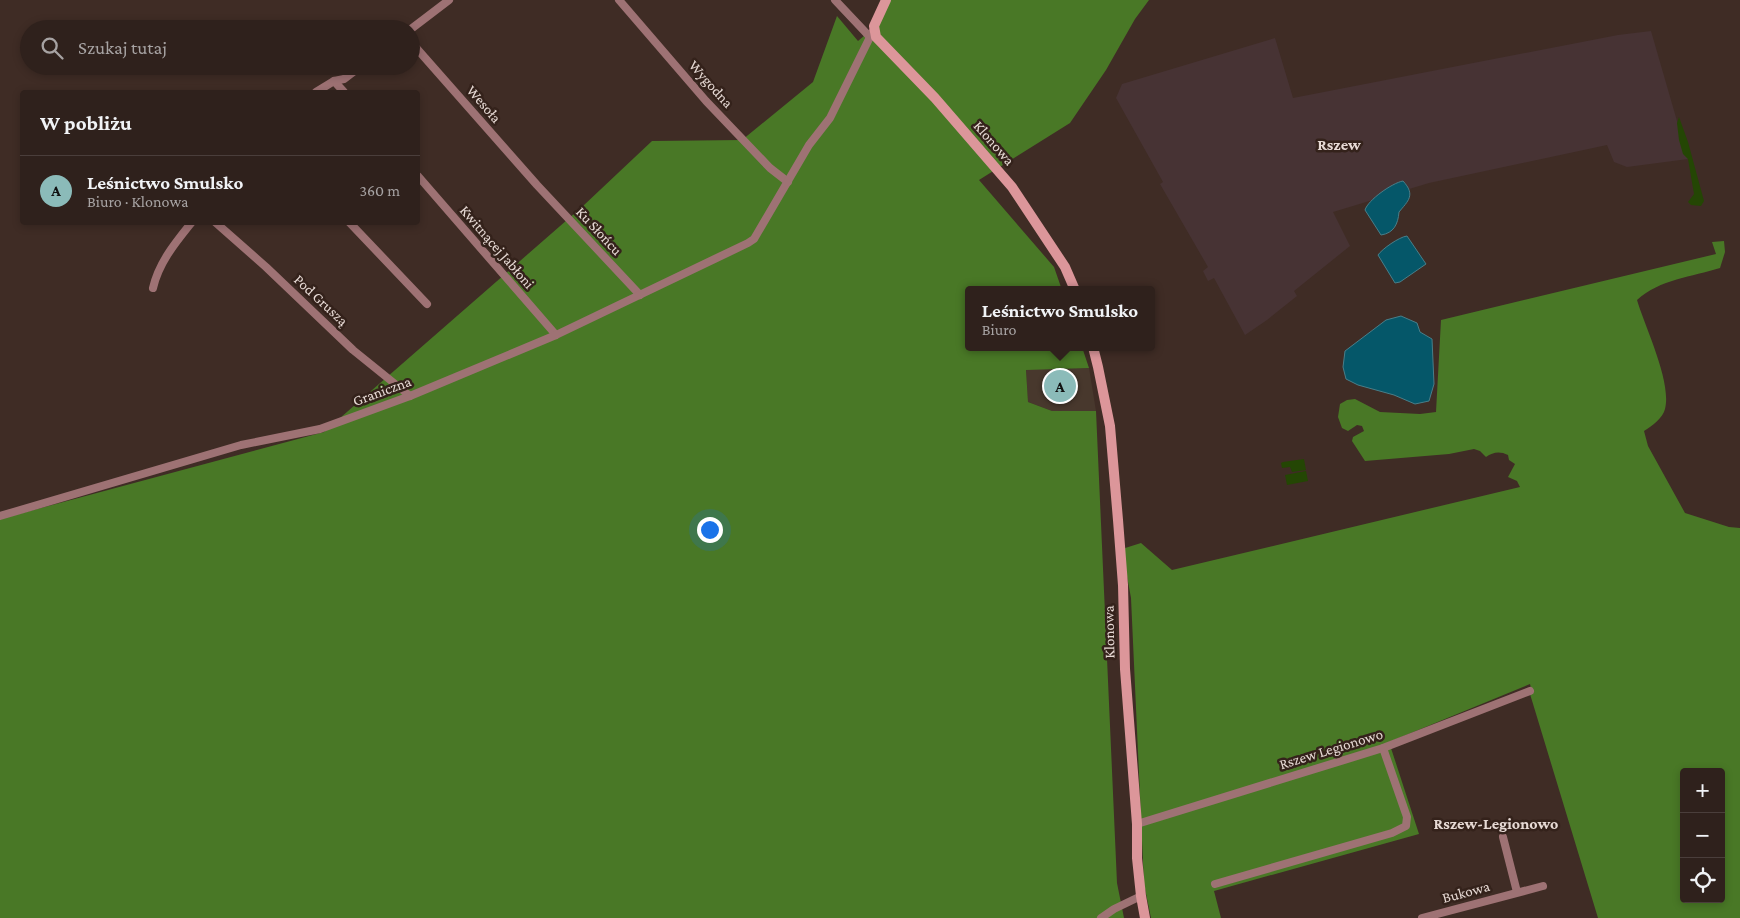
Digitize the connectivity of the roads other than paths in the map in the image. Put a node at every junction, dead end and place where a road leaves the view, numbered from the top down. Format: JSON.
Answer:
{"nodes":[{"id":1,"x":449,"y":0,"type":"edge"},
{"id":2,"x":618,"y":0,"type":"edge"},
{"id":3,"x":835,"y":0,"type":"edge"},
{"id":4,"x":886,"y":0,"type":"edge"},
{"id":5,"x":420,"y":22,"type":"edge"},
{"id":6,"x":871,"y":33,"type":"junction"},
{"id":7,"x":420,"y":52,"type":"edge"},
{"id":8,"x":349,"y":75,"type":"edge"},
{"id":9,"x":334,"y":81,"type":"junction"},
{"id":10,"x":319,"y":90,"type":"edge"},
{"id":11,"x":342,"y":90,"type":"edge"},
{"id":12,"x":420,"y":178,"type":"edge"},
{"id":13,"x":788,"y":182,"type":"junction"},
{"id":14,"x":537,"y":185,"type":"joint"},
{"id":15,"x":190,"y":225,"type":"edge"},
{"id":16,"x":218,"y":225,"type":"edge"},
{"id":17,"x":351,"y":225,"type":"edge"},
{"id":18,"x":1073,"y":286,"type":"edge"},
{"id":19,"x":153,"y":288,"type":"dead end"},
{"id":20,"x":640,"y":295,"type":"junction"},
{"id":21,"x":427,"y":304,"type":"dead end"},
{"id":22,"x":556,"y":335,"type":"junction"},
{"id":23,"x":1094,"y":351,"type":"edge"},
{"id":24,"x":410,"y":396,"type":"junction"},
{"id":25,"x":0,"y":516,"type":"edge"},
{"id":26,"x":1530,"y":691,"type":"dead end"},
{"id":27,"x":1383,"y":748,"type":"junction"},
{"id":28,"x":1137,"y":824,"type":"junction"},
{"id":29,"x":1503,"y":837,"type":"dead end"},
{"id":30,"x":1216,"y":884,"type":"dead end"},
{"id":31,"x":1543,"y":886,"type":"dead end"},
{"id":32,"x":1516,"y":892,"type":"junction"},
{"id":33,"x":1141,"y":896,"type":"junction"},
{"id":34,"x":1101,"y":918,"type":"edge"},
{"id":35,"x":1145,"y":918,"type":"edge"},
{"id":36,"x":1422,"y":918,"type":"edge"}],
"edges":[{"from":1,"to":5,"type":"street"},
{"from":2,"to":13,"type":"street","name":"Wygodna"},
{"from":3,"to":6,"type":"street"},
{"from":4,"to":6,"type":"street"},
{"from":6,"to":13,"type":"street"},
{"from":6,"to":18,"type":"street","name":"Klonowa"},
{"from":7,"to":14,"type":"street","name":"Wesoła"},
{"from":8,"to":9,"type":"street"},
{"from":9,"to":10,"type":"street"},
{"from":9,"to":11,"type":"street"},
{"from":12,"to":22,"type":"street","name":"Kwitnącej Jabłoni"},
{"from":13,"to":20,"type":"street","name":"Graniczna"},
{"from":14,"to":20,"type":"street","name":"Ku Słońcu"},
{"from":15,"to":19,"type":"street"},
{"from":16,"to":24,"type":"street","name":"Pod Gruszą"},
{"from":17,"to":21,"type":"street"},
{"from":20,"to":22,"type":"street","name":"Graniczna"},
{"from":22,"to":24,"type":"street","name":"Graniczna"},
{"from":23,"to":28,"type":"street","name":"Klonowa"},
{"from":24,"to":25,"type":"street","name":"Graniczna"},
{"from":26,"to":27,"type":"street","name":"Rszew Legionowo"},
{"from":27,"to":28,"type":"street","name":"Rszew Legionowo"},
{"from":27,"to":30,"type":"street"},
{"from":28,"to":33,"type":"street","name":"Klonowa"},
{"from":29,"to":32,"type":"street"},
{"from":31,"to":32,"type":"street","name":"Bukowa"},
{"from":32,"to":36,"type":"street","name":"Bukowa"},
{"from":33,"to":34,"type":"street"},
{"from":33,"to":35,"type":"street","name":"Klonowa"}]}
